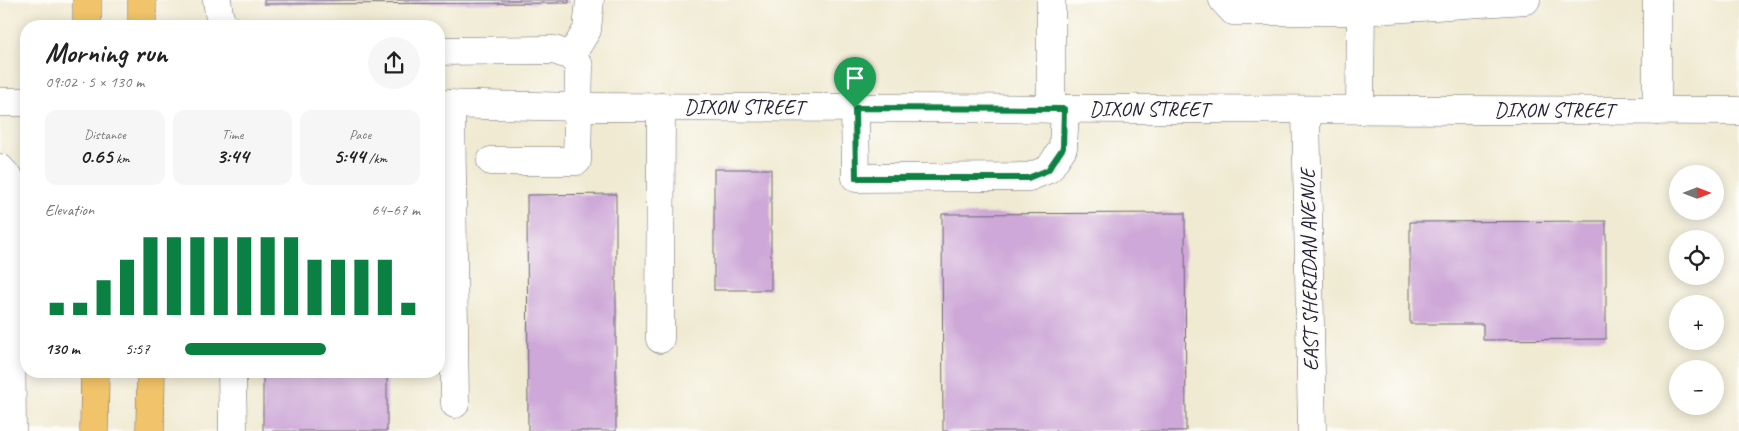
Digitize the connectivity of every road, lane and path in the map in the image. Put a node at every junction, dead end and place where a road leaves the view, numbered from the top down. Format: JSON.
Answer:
{"nodes":[{"id":1,"x":87,"y":0,"type":"edge"},
{"id":2,"x":142,"y":0,"type":"edge"},
{"id":3,"x":217,"y":0,"type":"edge"},
{"id":4,"x":590,"y":0,"type":"edge"},
{"id":5,"x":1052,"y":0,"type":"edge"},
{"id":6,"x":1223,"y":0,"type":"edge"},
{"id":7,"x":1526,"y":0,"type":"edge"},
{"id":8,"x":1657,"y":0,"type":"edge"},
{"id":9,"x":1360,"y":6,"type":"edge"},
{"id":10,"x":88,"y":20,"type":"edge"},
{"id":11,"x":142,"y":20,"type":"edge"},
{"id":12,"x":220,"y":20,"type":"edge"},
{"id":13,"x":445,"y":51,"type":"edge"},
{"id":14,"x":571,"y":56,"type":"junction"},
{"id":15,"x":0,"y":102,"type":"edge"},
{"id":16,"x":20,"y":102,"type":"edge"},
{"id":17,"x":445,"y":104,"type":"edge"},
{"id":18,"x":579,"y":107,"type":"junction"},
{"id":19,"x":661,"y":107,"type":"junction"},
{"id":20,"x":855,"y":108,"type":"junction"},
{"id":21,"x":1058,"y":109,"type":"junction"},
{"id":22,"x":1306,"y":110,"type":"junction"},
{"id":23,"x":1360,"y":110,"type":"junction"},
{"id":24,"x":1657,"y":111,"type":"junction"},
{"id":25,"x":1739,"y":111,"type":"edge"},
{"id":26,"x":490,"y":161,"type":"dead end"},
{"id":27,"x":0,"y":168,"type":"edge"},
{"id":28,"x":660,"y":339,"type":"dead end"},
{"id":29,"x":94,"y":378,"type":"edge"},
{"id":30,"x":151,"y":378,"type":"edge"},
{"id":31,"x":232,"y":378,"type":"edge"},
{"id":32,"x":456,"y":404,"type":"dead end"},
{"id":33,"x":12,"y":431,"type":"edge"},
{"id":34,"x":94,"y":431,"type":"edge"},
{"id":35,"x":150,"y":431,"type":"edge"},
{"id":36,"x":233,"y":431,"type":"edge"},
{"id":37,"x":1312,"y":431,"type":"edge"}],
"edges":[{"from":1,"to":10,"type":"main road"},
{"from":2,"to":11,"type":"main road"},
{"from":3,"to":12,"type":"street"},
{"from":4,"to":14,"type":"street"},
{"from":5,"to":21,"type":"street"},
{"from":6,"to":9,"type":"street"},
{"from":7,"to":9,"type":"street"},
{"from":8,"to":24,"type":"street"},
{"from":9,"to":23,"type":"street"},
{"from":13,"to":14,"type":"street"},
{"from":14,"to":18,"type":"street"},
{"from":15,"to":16,"type":"street"},
{"from":17,"to":18,"type":"street","name":"DIXON STREET"},
{"from":17,"to":32,"type":"street"},
{"from":18,"to":19,"type":"street","name":"DIXON STREET"},
{"from":18,"to":26,"type":"street"},
{"from":19,"to":20,"type":"street","name":"DIXON STREET"},
{"from":19,"to":28,"type":"street"},
{"from":20,"to":21,"type":"street","name":"DIXON STREET"},
{"from":20,"to":21,"type":"street"},
{"from":21,"to":22,"type":"street","name":"DIXON STREET"},
{"from":22,"to":23,"type":"street","name":"DIXON STREET"},
{"from":22,"to":37,"type":"street","name":"EAST SHERIDAN AVENUE"},
{"from":23,"to":24,"type":"street","name":"DIXON STREET"},
{"from":24,"to":25,"type":"street","name":"DIXON STREET"},
{"from":27,"to":33,"type":"street"},
{"from":29,"to":34,"type":"main road"},
{"from":30,"to":35,"type":"main road"},
{"from":31,"to":36,"type":"street"}]}
